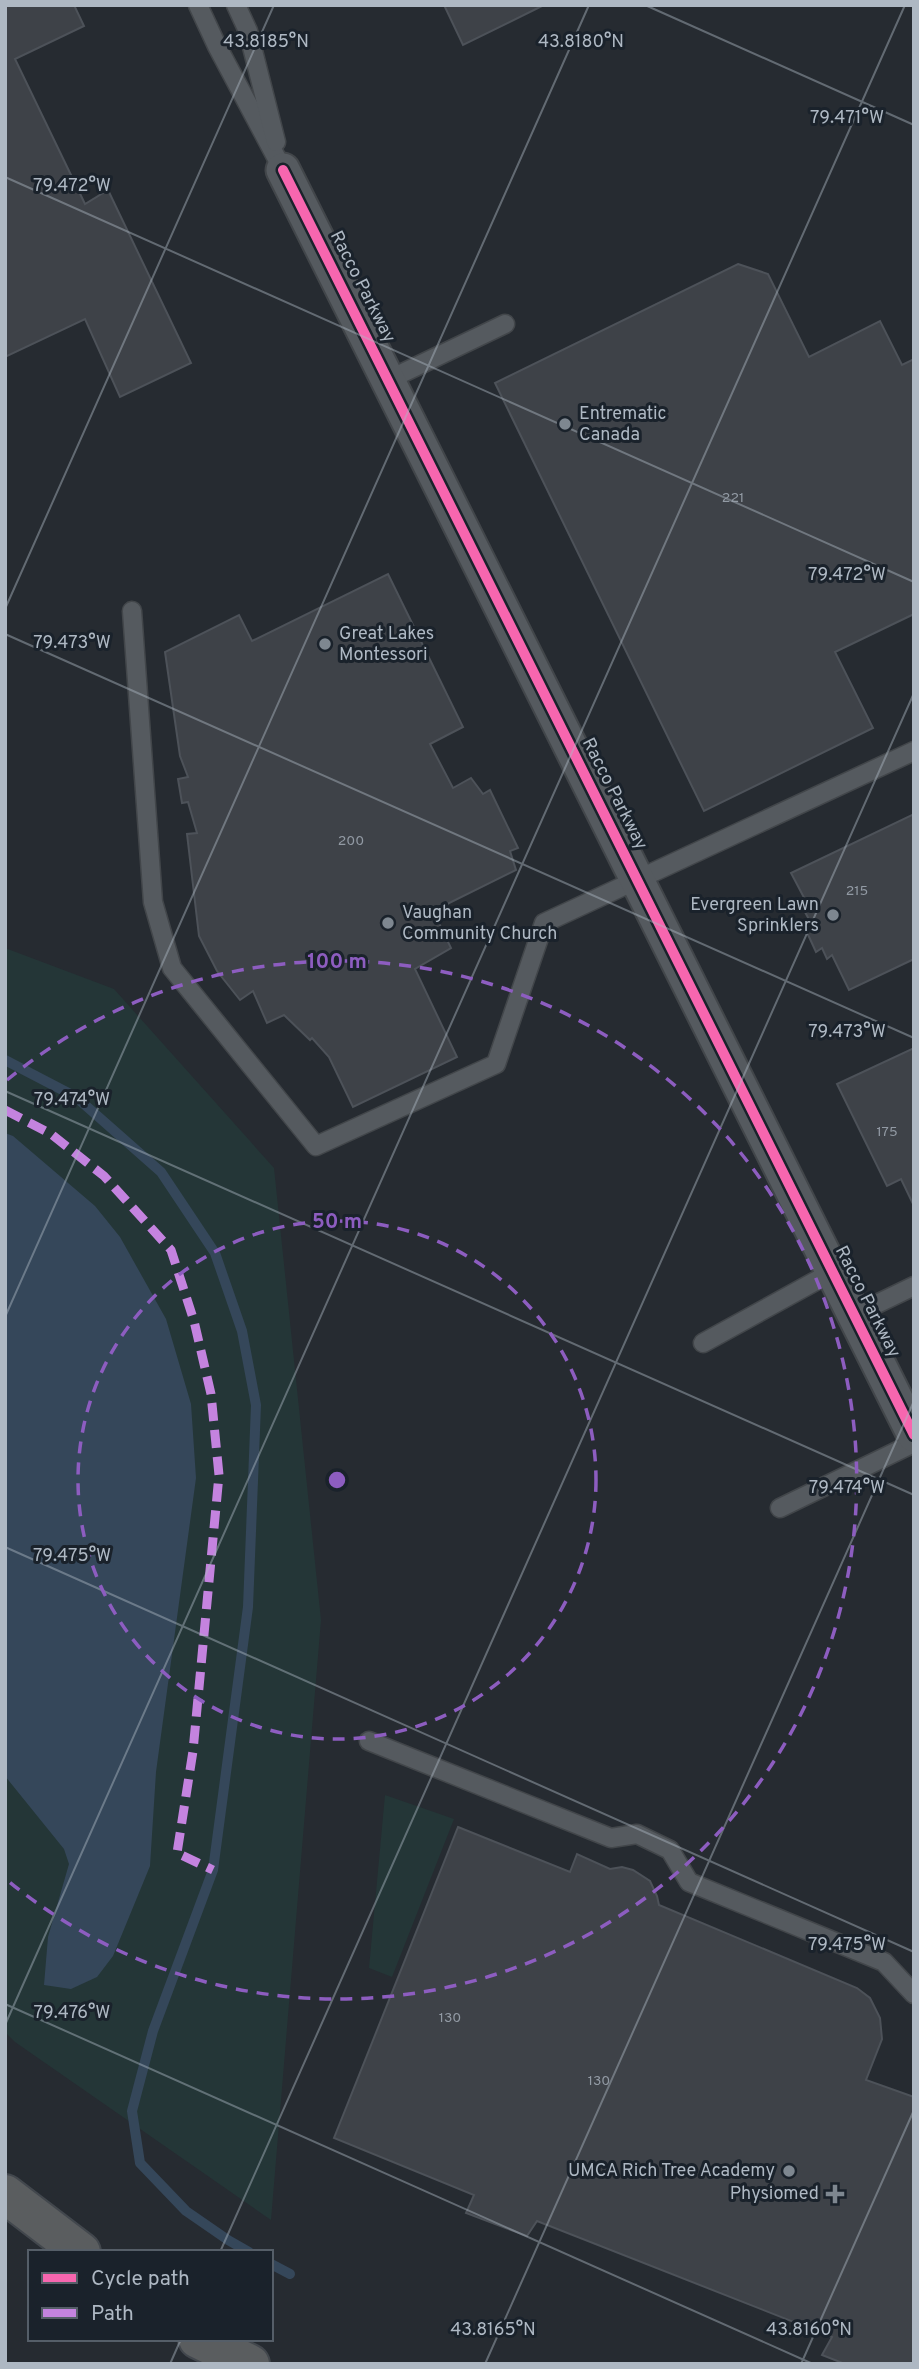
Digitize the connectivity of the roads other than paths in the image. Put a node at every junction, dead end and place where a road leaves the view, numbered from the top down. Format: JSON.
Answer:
{"nodes":[{"id":1,"x":198,"y":5,"type":"edge"},
{"id":2,"x":236,"y":5,"type":"edge"},
{"id":3,"x":284,"y":170,"type":"junction"},
{"id":4,"x":505,"y":324,"type":"dead end"},
{"id":5,"x":388,"y":380,"type":"junction"},
{"id":6,"x":132,"y":611,"type":"dead end"},
{"id":7,"x":914,"y":751,"type":"edge"},
{"id":8,"x":638,"y":881,"type":"junction"},
{"id":9,"x":832,"y":1272,"type":"junction"},
{"id":10,"x":914,"y":1286,"type":"edge"},
{"id":11,"x":854,"y":1315,"type":"junction"},
{"id":12,"x":703,"y":1343,"type":"dead end"},
{"id":13,"x":914,"y":1435,"type":"edge"},
{"id":14,"x":914,"y":1443,"type":"edge"},
{"id":15,"x":780,"y":1508,"type":"dead end"},
{"id":16,"x":369,"y":1741,"type":"dead end"},
{"id":17,"x":914,"y":1994,"type":"edge"},
{"id":18,"x":5,"y":2194,"type":"edge"},
{"id":19,"x":78,"y":2250,"type":"edge"},
{"id":20,"x":202,"y":2341,"type":"edge"},
{"id":21,"x":250,"y":2364,"type":"edge"}],
"edges":[{"from":1,"to":3,"type":"lane"},
{"from":2,"to":3,"type":"lane"},
{"from":3,"to":5,"type":"street","name":"Racco Parkway"},
{"from":4,"to":5,"type":"lane"},
{"from":5,"to":8,"type":"street","name":"Racco Parkway"},
{"from":6,"to":8,"type":"lane"},
{"from":7,"to":8,"type":"lane"},
{"from":8,"to":9,"type":"street","name":"Racco Parkway"},
{"from":9,"to":11,"type":"street","name":"Racco Parkway"},
{"from":9,"to":12,"type":"lane"},
{"from":10,"to":11,"type":"lane"},
{"from":11,"to":13,"type":"street","name":"Racco Parkway"},
{"from":14,"to":15,"type":"lane"},
{"from":16,"to":17,"type":"lane"},
{"from":18,"to":19,"type":"highway"},
{"from":20,"to":21,"type":"highway"}]}
